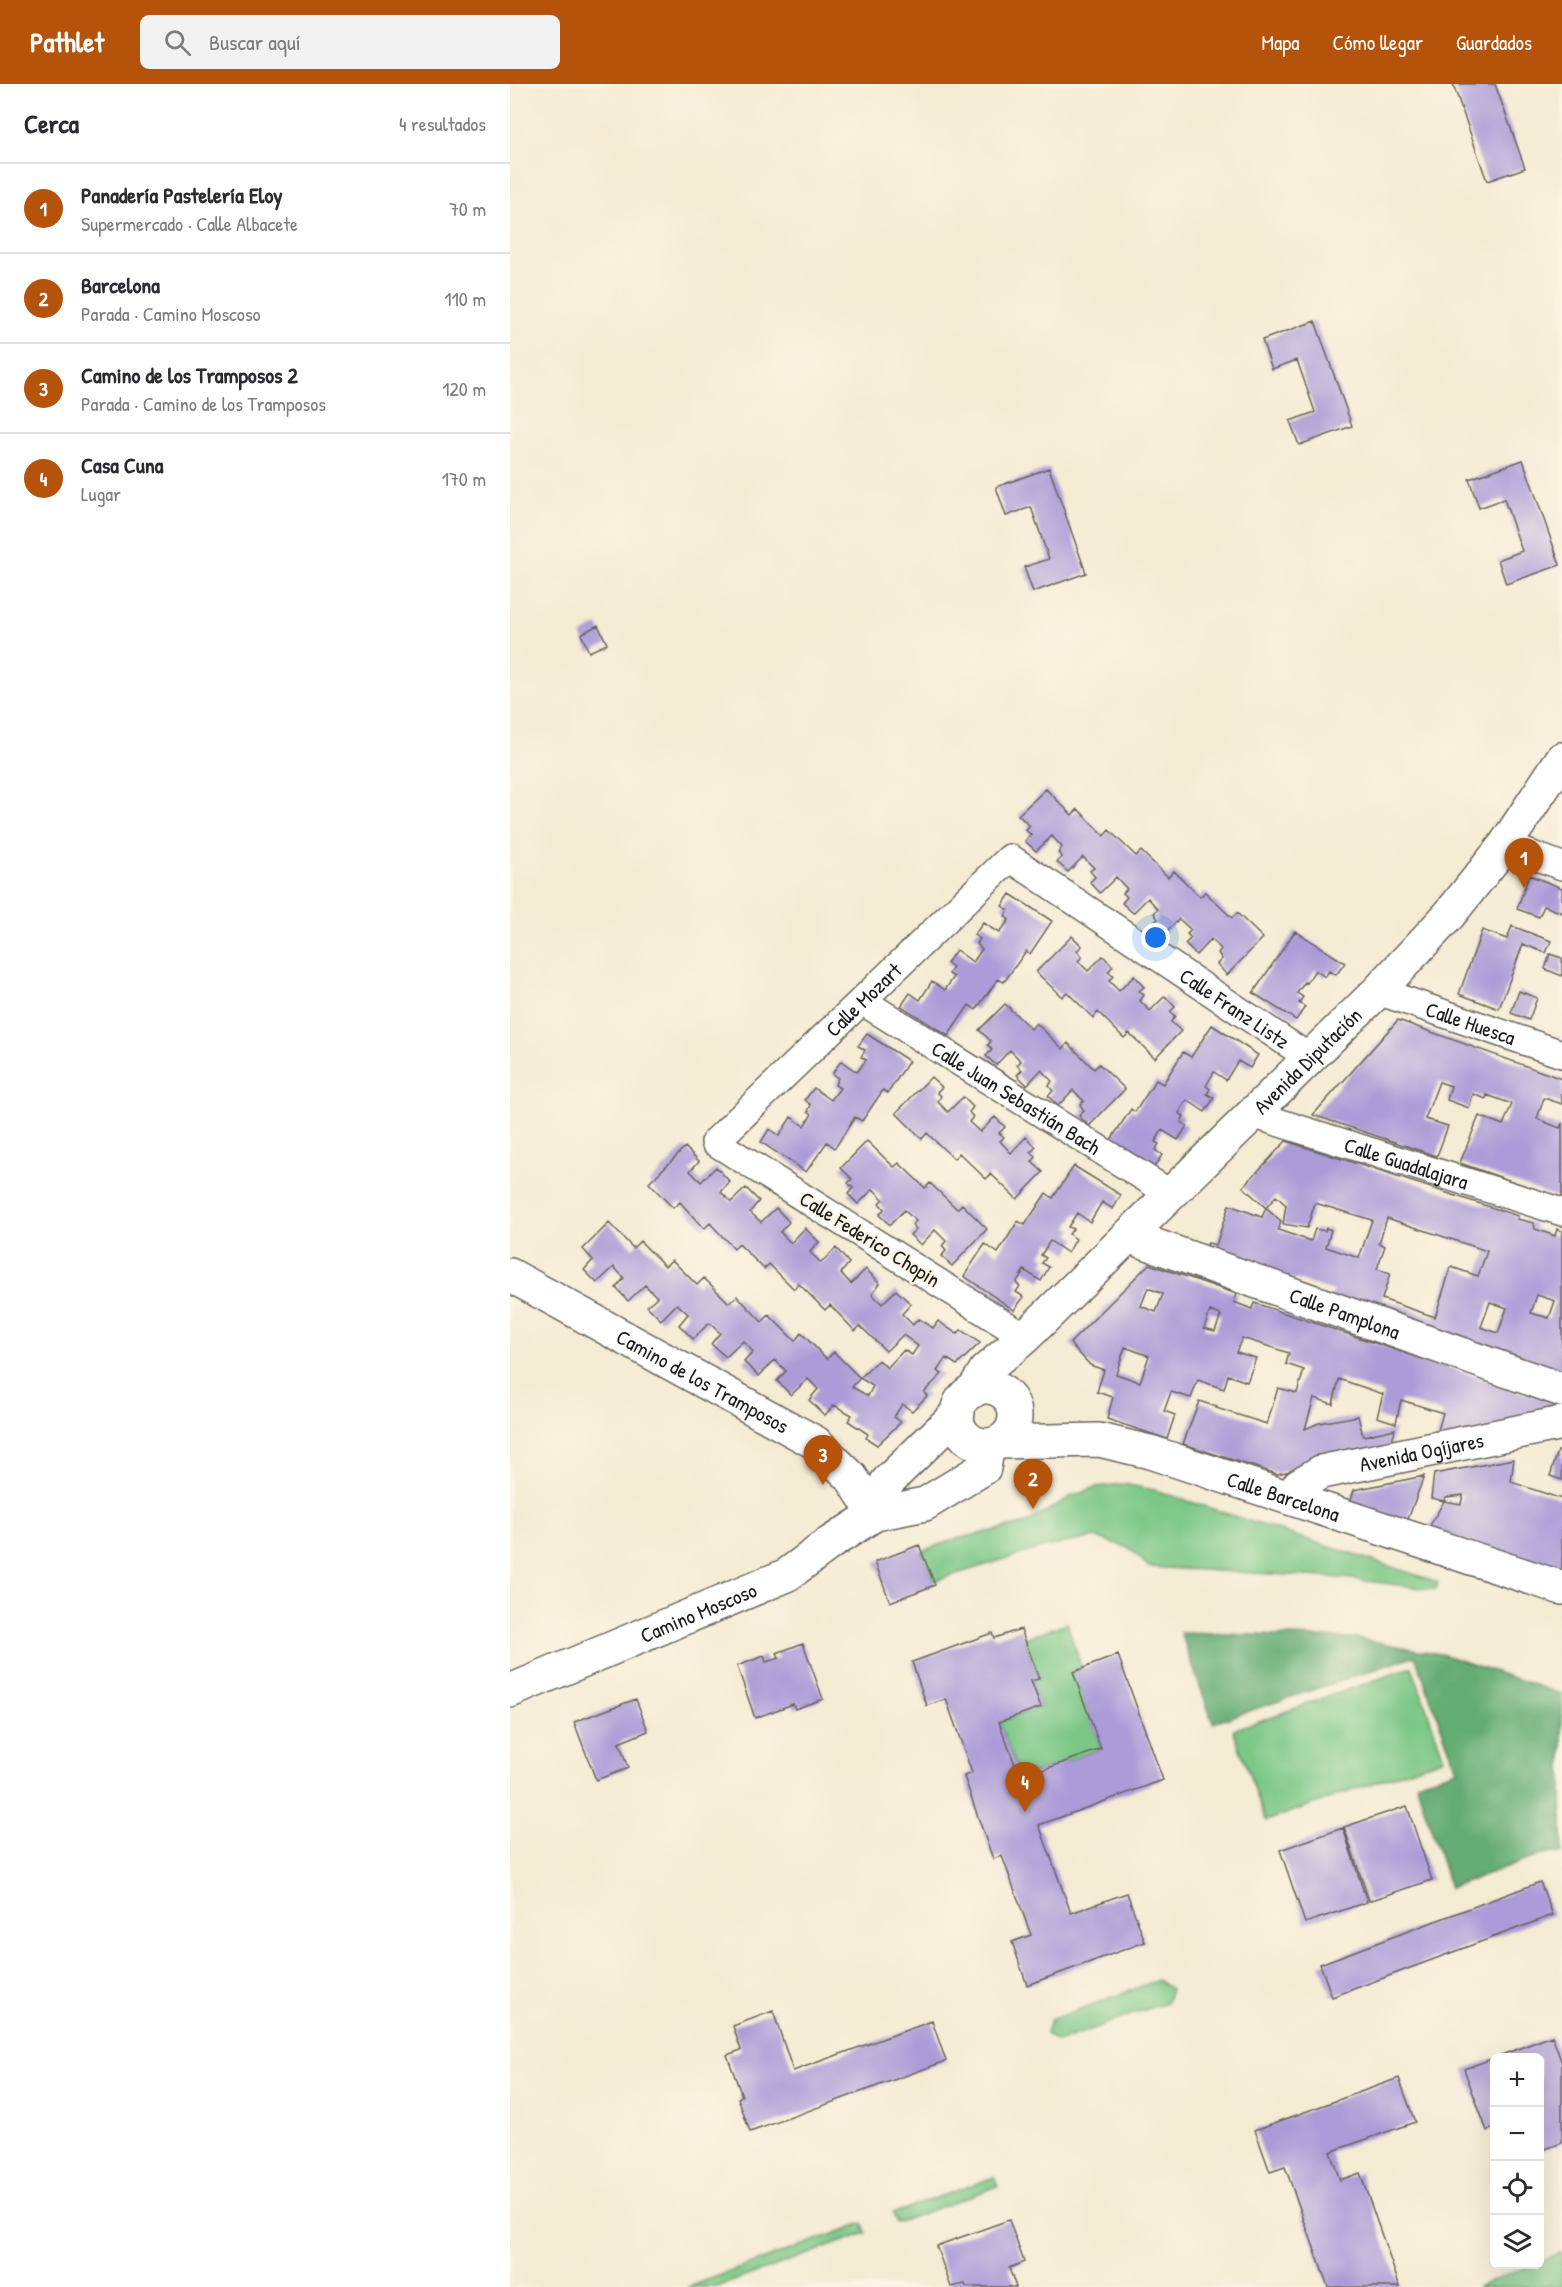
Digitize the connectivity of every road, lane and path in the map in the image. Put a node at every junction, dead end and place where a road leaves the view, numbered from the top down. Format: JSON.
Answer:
{"nodes":[{"id":1,"x":1562,"y":759,"type":"edge"},
{"id":2,"x":1505,"y":845,"type":"junction"},
{"id":3,"x":1010,"y":858,"type":"joint"},
{"id":4,"x":1562,"y":866,"type":"edge"},
{"id":5,"x":1378,"y":991,"type":"junction"},
{"id":6,"x":862,"y":1001,"type":"junction"},
{"id":7,"x":1562,"y":1054,"type":"edge"},
{"id":8,"x":1310,"y":1058,"type":"junction"},
{"id":9,"x":1252,"y":1114,"type":"junction"},
{"id":10,"x":715,"y":1142,"type":"joint"},
{"id":11,"x":1171,"y":1194,"type":"junction"},
{"id":12,"x":1562,"y":1212,"type":"edge"},
{"id":13,"x":1128,"y":1236,"type":"junction"},
{"id":14,"x":510,"y":1275,"type":"edge"},
{"id":15,"x":1025,"y":1337,"type":"junction"},
{"id":16,"x":1562,"y":1390,"type":"edge"},
{"id":17,"x":1006,"y":1395,"type":"junction"},
{"id":18,"x":965,"y":1402,"type":"junction"},
{"id":19,"x":1562,"y":1423,"type":"edge"},
{"id":20,"x":994,"y":1444,"type":"junction"},
{"id":21,"x":1294,"y":1498,"type":"junction"},
{"id":22,"x":875,"y":1514,"type":"junction"},
{"id":23,"x":1562,"y":1588,"type":"edge"},
{"id":24,"x":510,"y":1691,"type":"edge"}],
"edges":[{"from":1,"to":2,"type":"street","name":"Avenida Diputación"},
{"from":2,"to":4,"type":"street"},
{"from":2,"to":5,"type":"street","name":"Avenida Diputación"},
{"from":3,"to":6,"type":"street","name":"Calle Mozart"},
{"from":3,"to":8,"type":"street","name":"Calle Franz Listz"},
{"from":5,"to":7,"type":"street","name":"Calle Huesca"},
{"from":5,"to":8,"type":"street","name":"Avenida Diputación"},
{"from":6,"to":10,"type":"street","name":"Calle Mozart"},
{"from":6,"to":11,"type":"street","name":"Calle Juan Sebastián Bach"},
{"from":8,"to":9,"type":"street","name":"Avenida Diputación"},
{"from":9,"to":11,"type":"street","name":"Avenida Diputación"},
{"from":9,"to":12,"type":"street","name":"Calle Guadalajara"},
{"from":10,"to":15,"type":"street","name":"Calle Federico Chopin"},
{"from":11,"to":13,"type":"street","name":"Avenida Diputación"},
{"from":13,"to":15,"type":"street","name":"Avenida Diputación"},
{"from":13,"to":16,"type":"street","name":"Calle Pamplona"},
{"from":14,"to":22,"type":"street","name":"Camino de los Tramposos"},
{"from":15,"to":17,"type":"street"},
{"from":15,"to":18,"type":"street","name":"Avenida Diputación"},
{"from":17,"to":18,"type":"street"},
{"from":17,"to":20,"type":"street"},
{"from":18,"to":20,"type":"street"},
{"from":18,"to":22,"type":"street"},
{"from":19,"to":21,"type":"street","name":"Avenida Ogíjares"},
{"from":20,"to":21,"type":"street","name":"Calle Barcelona"},
{"from":20,"to":22,"type":"street","name":"Camino Moscoso"},
{"from":21,"to":23,"type":"street","name":"Calle Barcelona"},
{"from":22,"to":24,"type":"street","name":"Camino Moscoso"}]}
